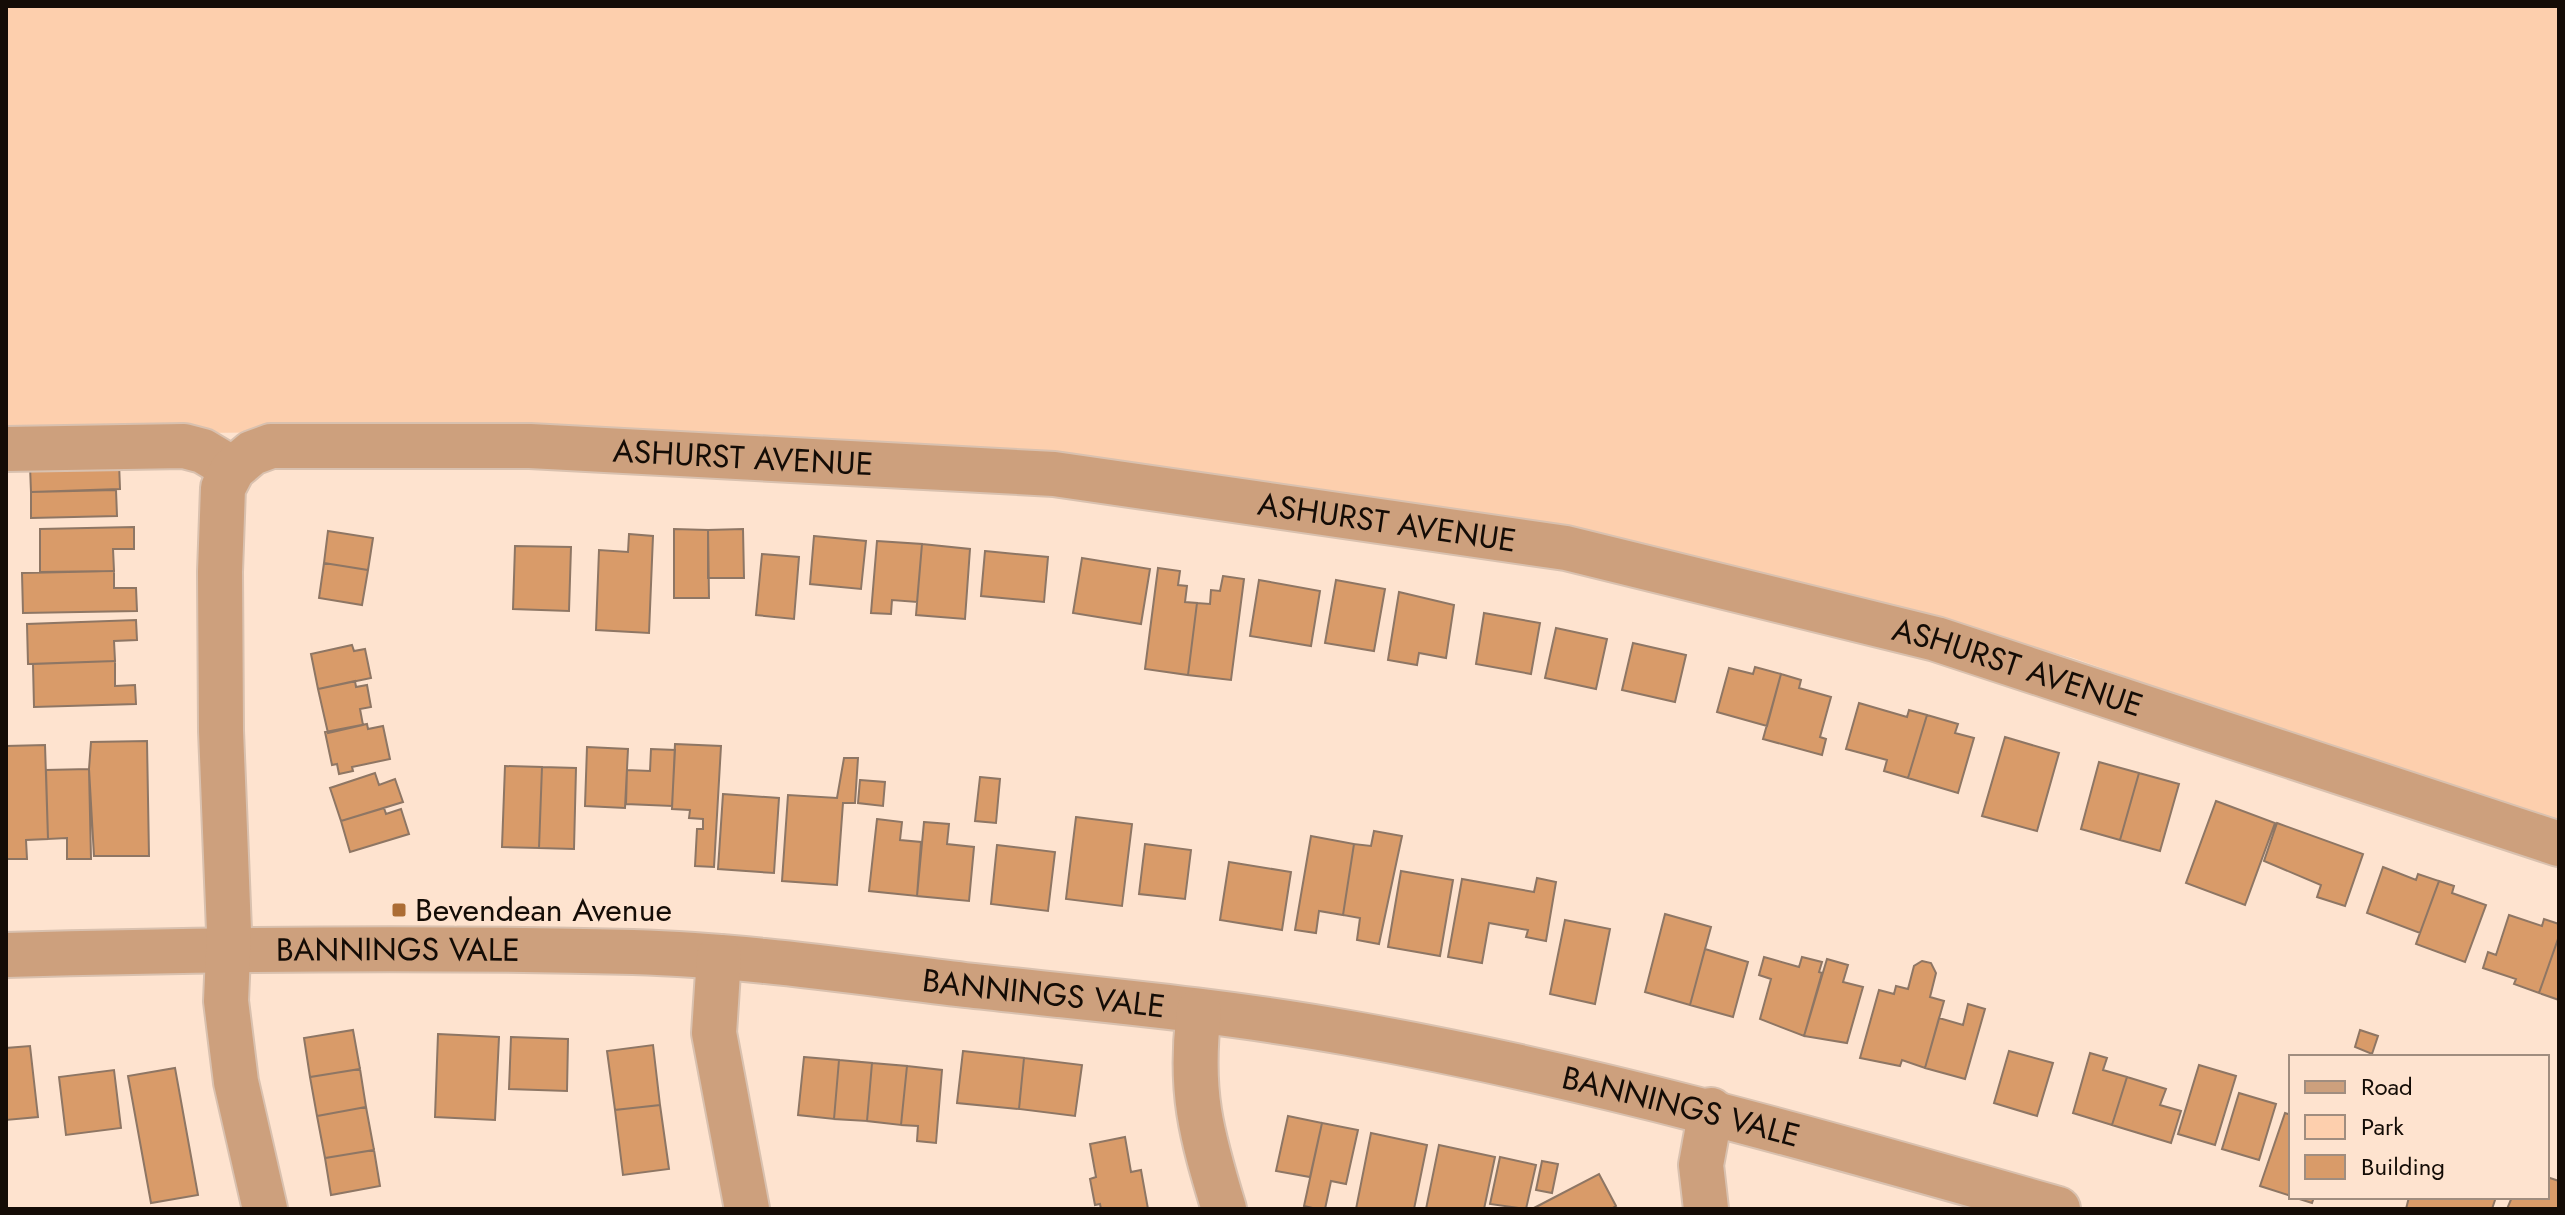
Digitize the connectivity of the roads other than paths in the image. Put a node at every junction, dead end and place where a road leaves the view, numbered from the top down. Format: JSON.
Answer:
{"nodes":[{"id":1,"x":6,"y":449,"type":"edge"},
{"id":2,"x":233,"y":469,"type":"junction"},
{"id":3,"x":2559,"y":844,"type":"edge"},
{"id":4,"x":228,"y":949,"type":"junction"},
{"id":5,"x":6,"y":955,"type":"edge"},
{"id":6,"x":719,"y":957,"type":"junction"},
{"id":7,"x":1199,"y":1011,"type":"junction"},
{"id":8,"x":1711,"y":1110,"type":"junction"},
{"id":9,"x":265,"y":1209,"type":"edge"},
{"id":10,"x":747,"y":1209,"type":"edge"},
{"id":11,"x":1224,"y":1209,"type":"edge"},
{"id":12,"x":1706,"y":1209,"type":"edge"},
{"id":13,"x":2058,"y":1209,"type":"edge"}],
"edges":[{"from":1,"to":2,"type":"street"},
{"from":2,"to":3,"type":"street","name":"ASHURST AVENUE"},
{"from":2,"to":4,"type":"street"},
{"from":4,"to":5,"type":"street","name":"BANNINGS VALE"},
{"from":4,"to":6,"type":"street","name":"BANNINGS VALE"},
{"from":4,"to":9,"type":"street"},
{"from":6,"to":7,"type":"street","name":"BANNINGS VALE"},
{"from":6,"to":10,"type":"street"},
{"from":7,"to":8,"type":"street","name":"BANNINGS VALE"},
{"from":7,"to":11,"type":"street"},
{"from":8,"to":12,"type":"street"},
{"from":8,"to":13,"type":"street","name":"BANNINGS VALE"}]}
